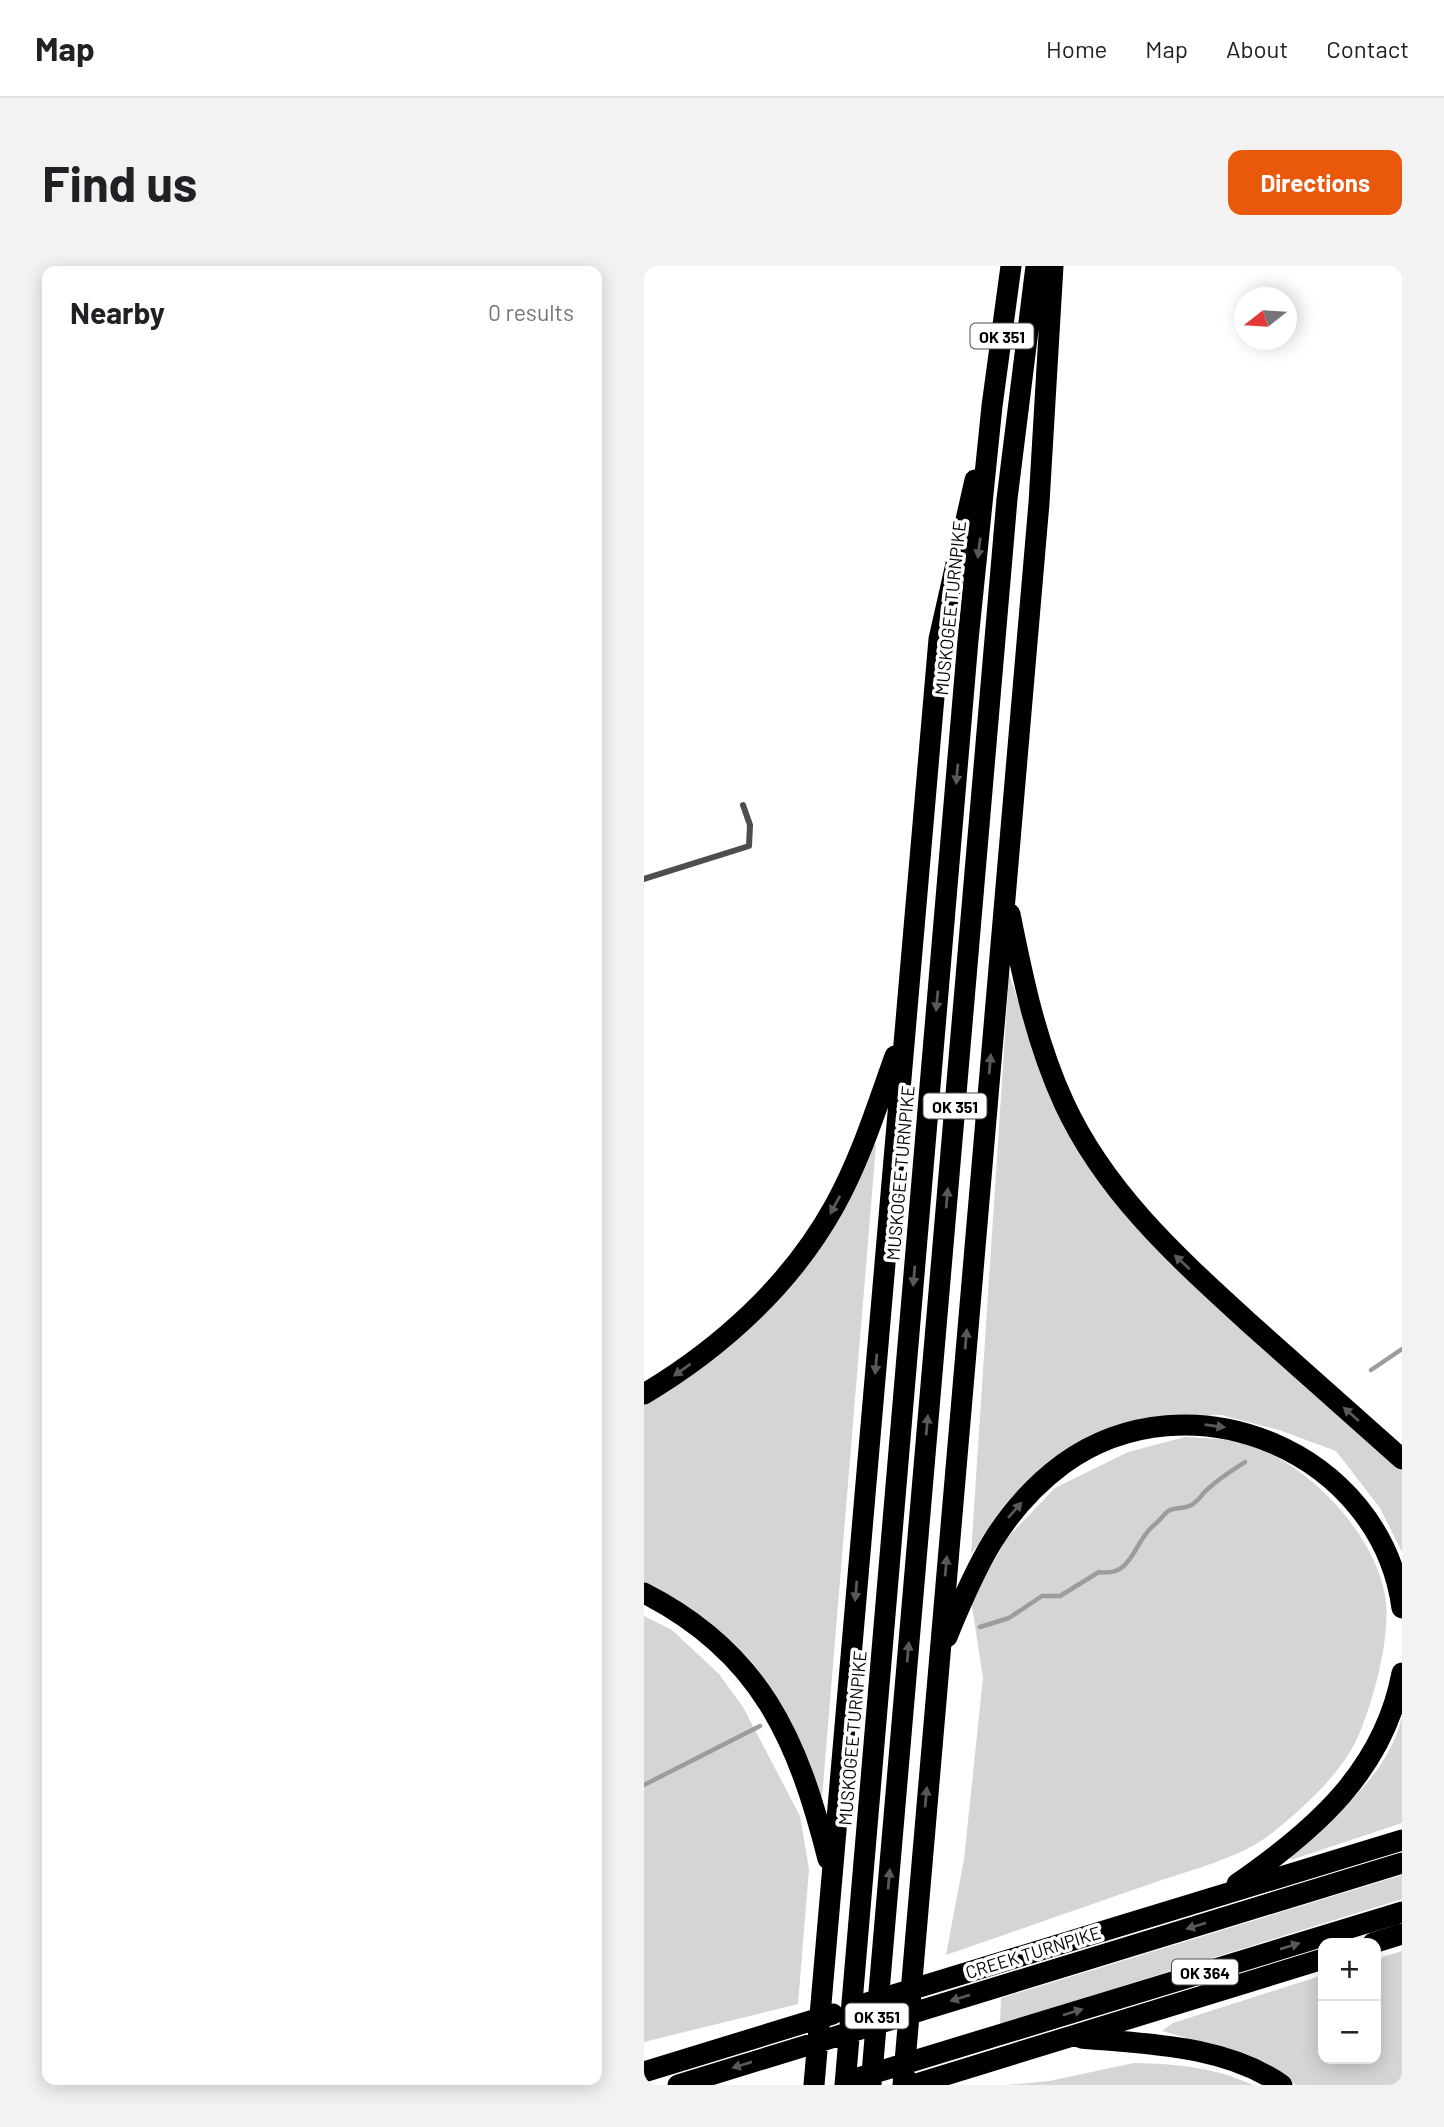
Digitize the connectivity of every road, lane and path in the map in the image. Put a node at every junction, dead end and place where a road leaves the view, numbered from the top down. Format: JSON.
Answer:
{"nodes":[{"id":1,"x":1011,"y":266,"type":"edge"},
{"id":2,"x":1036,"y":266,"type":"edge"},
{"id":3,"x":1053,"y":266,"type":"edge"},
{"id":4,"x":992,"y":406,"type":"junction"},
{"id":5,"x":743,"y":805,"type":"dead end"},
{"id":6,"x":644,"y":879,"type":"edge"},
{"id":7,"x":1005,"y":888,"type":"junction"},
{"id":8,"x":905,"y":1028,"type":"junction"},
{"id":9,"x":644,"y":1394,"type":"edge"},
{"id":10,"x":1402,"y":1459,"type":"edge"},
{"id":11,"x":644,"y":1593,"type":"edge"},
{"id":12,"x":1402,"y":1608,"type":"edge"},
{"id":13,"x":938,"y":1658,"type":"junction"},
{"id":14,"x":1402,"y":1673,"type":"edge"},
{"id":15,"x":1402,"y":1840,"type":"edge"},
{"id":16,"x":1402,"y":1863,"type":"edge"},
{"id":17,"x":832,"y":1875,"type":"junction"},
{"id":18,"x":1221,"y":1895,"type":"junction"},
{"id":19,"x":1402,"y":1912,"type":"edge"},
{"id":20,"x":1402,"y":1934,"type":"edge"},
{"id":21,"x":1381,"y":1941,"type":"edge"},
{"id":22,"x":1318,"y":1961,"type":"edge"},
{"id":23,"x":1068,"y":2037,"type":"junction"},
{"id":24,"x":644,"y":2064,"type":"edge"},
{"id":25,"x":667,"y":2065,"type":"junction"},
{"id":26,"x":644,"y":2072,"type":"edge"},
{"id":27,"x":678,"y":2085,"type":"edge"},
{"id":28,"x":814,"y":2085,"type":"edge"},
{"id":29,"x":836,"y":2085,"type":"edge"},
{"id":30,"x":845,"y":2085,"type":"edge"},
{"id":31,"x":871,"y":2085,"type":"edge"},
{"id":32,"x":903,"y":2085,"type":"edge"},
{"id":33,"x":913,"y":2085,"type":"edge"},
{"id":34,"x":1282,"y":2085,"type":"edge"}],
"edges":[{"from":1,"to":4,"type":"highway","name":"MUSKOGEE TURNPIKE","number":"OK 351"},
{"from":31,"to":2,"type":"highway","number":"OK 351","one_way":true},
{"from":3,"to":7,"type":"highway"},
{"from":4,"to":8,"type":"highway"},
{"from":4,"to":30,"type":"highway","name":"MUSKOGEE TURNPIKE","number":"OK 351","one_way":true},
{"from":5,"to":6,"type":"lane"},
{"from":10,"to":7,"type":"highway","one_way":true},
{"from":13,"to":7,"type":"highway","one_way":true},
{"from":8,"to":9,"type":"highway","one_way":true},
{"from":8,"to":17,"type":"highway","one_way":true},
{"from":11,"to":17,"type":"highway"},
{"from":13,"to":12,"type":"highway","one_way":true},
{"from":32,"to":13,"type":"highway","one_way":true},
{"from":14,"to":18,"type":"highway"},
{"from":15,"to":18,"type":"highway"},
{"from":16,"to":27,"type":"highway","name":"CREEK TURNPIKE","number":"OK 364","one_way":true},
{"from":17,"to":28,"type":"highway"},
{"from":18,"to":25,"type":"highway"},
{"from":29,"to":19,"type":"highway","number":"OK 364","one_way":true},
{"from":20,"to":21,"type":"highway"},
{"from":22,"to":23,"type":"highway"},
{"from":23,"to":33,"type":"highway"},
{"from":23,"to":34,"type":"highway"},
{"from":24,"to":25,"type":"highway"},
{"from":25,"to":26,"type":"highway"}]}
